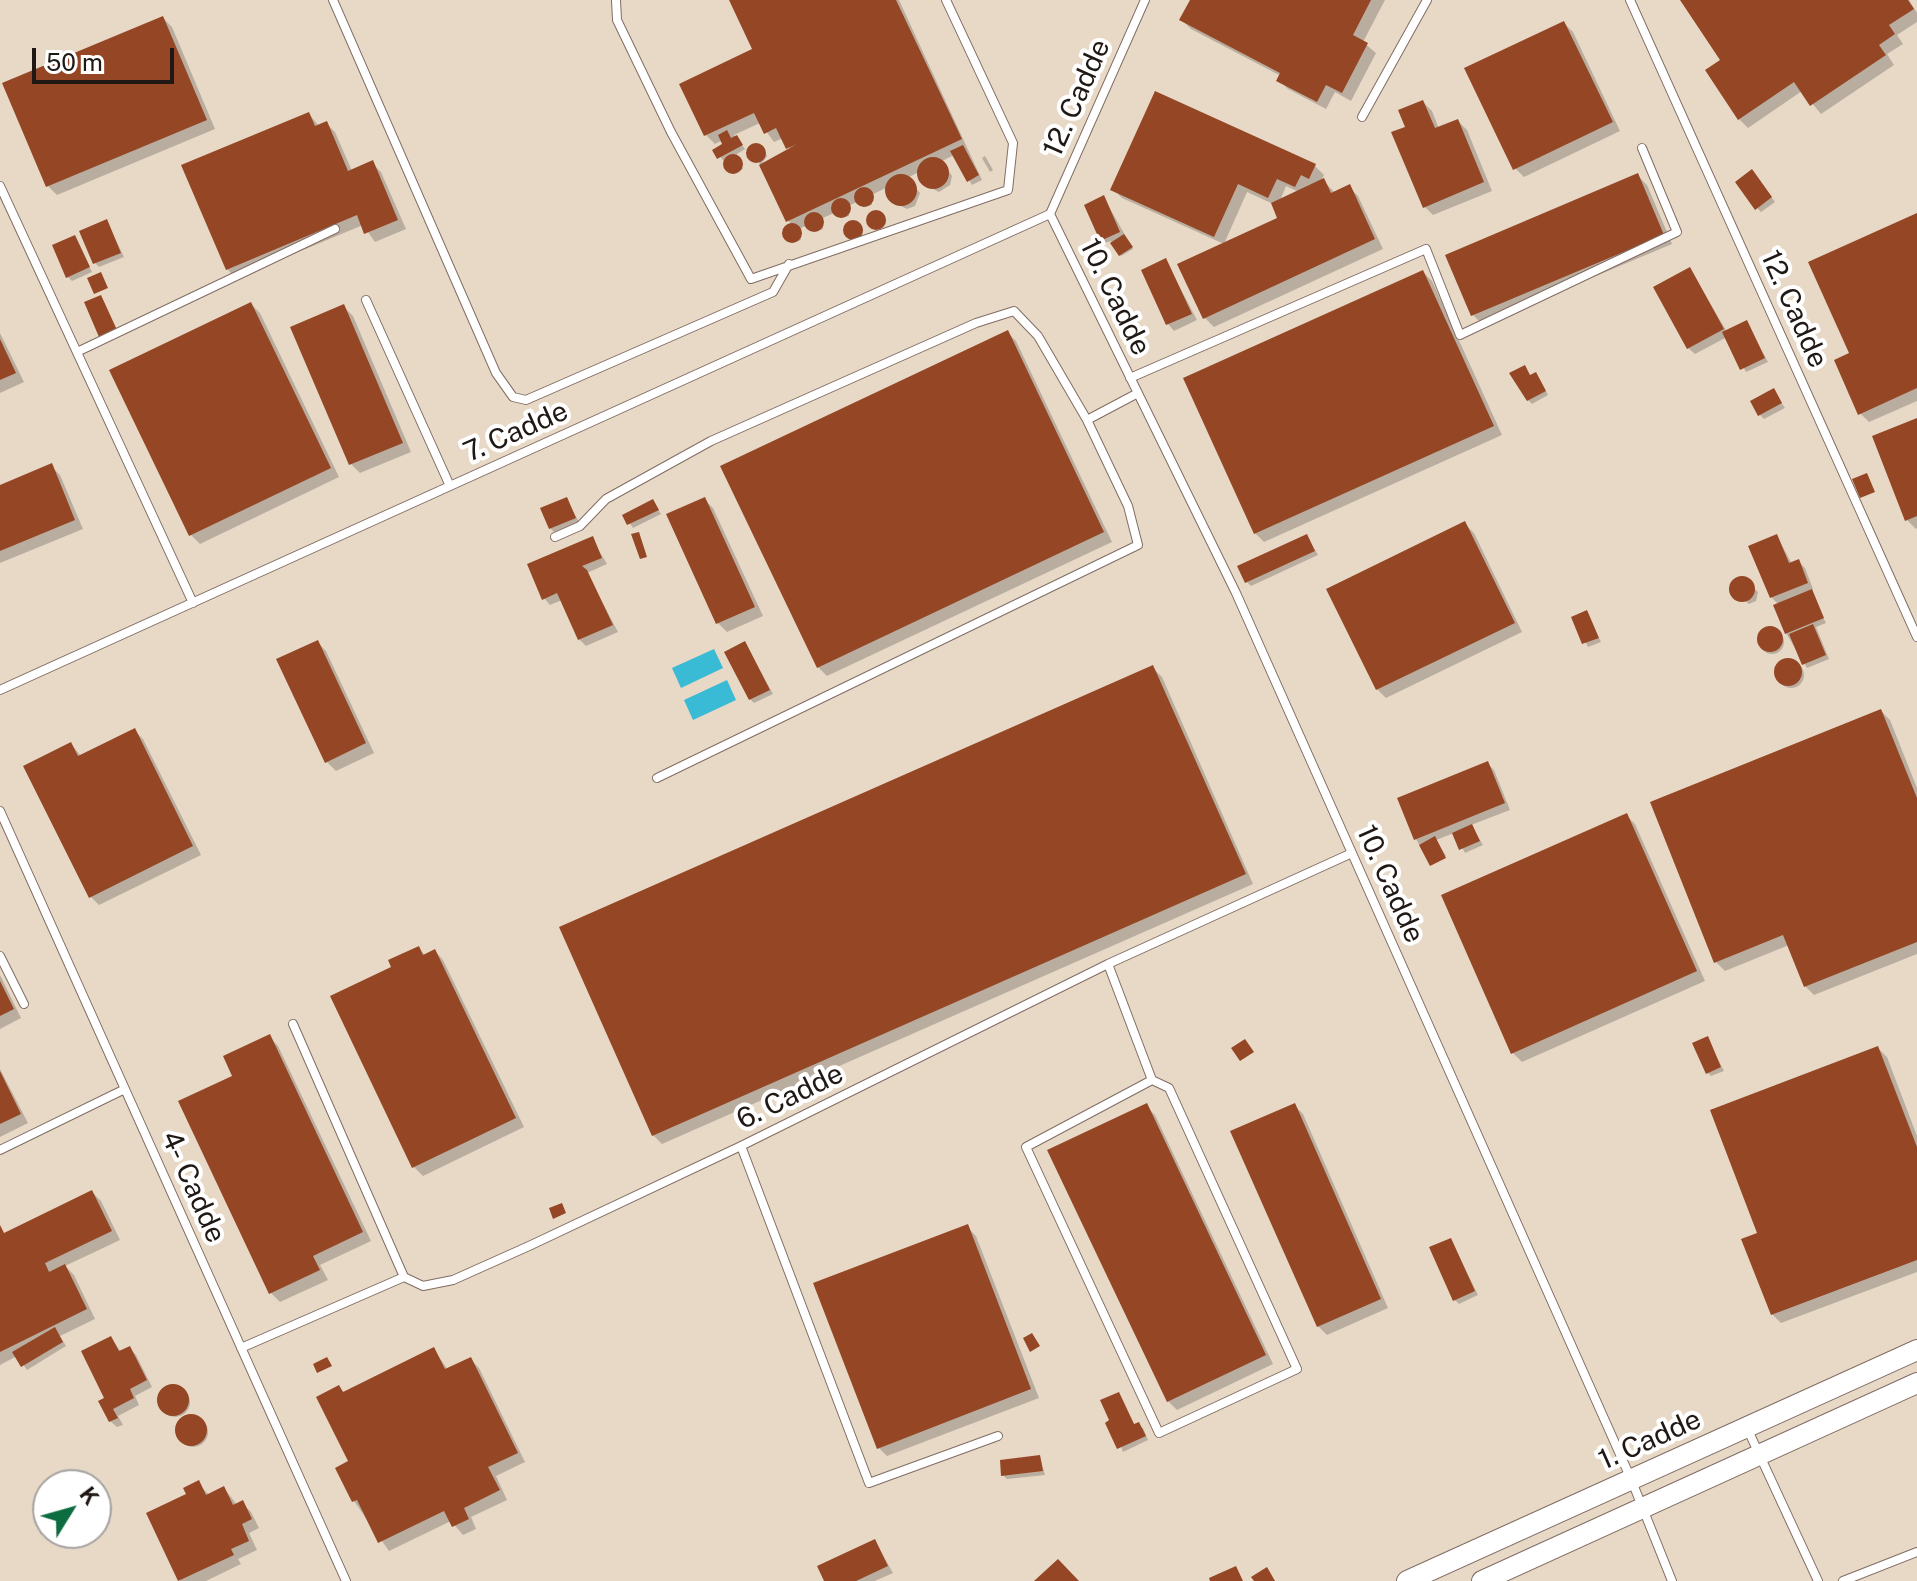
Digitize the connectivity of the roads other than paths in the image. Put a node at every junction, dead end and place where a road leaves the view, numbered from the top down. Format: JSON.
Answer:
{"nodes":[{"id":1,"x":333,"y":0,"type":"edge"},
{"id":2,"x":616,"y":0,"type":"edge"},
{"id":3,"x":946,"y":0,"type":"edge"},
{"id":4,"x":1145,"y":0,"type":"edge"},
{"id":5,"x":1427,"y":0,"type":"edge"},
{"id":6,"x":1630,"y":0,"type":"edge"},
{"id":7,"x":1362,"y":117,"type":"dead end"},
{"id":8,"x":1642,"y":148,"type":"dead end"},
{"id":9,"x":0,"y":186,"type":"edge"},
{"id":10,"x":1050,"y":214,"type":"junction"},
{"id":11,"x":335,"y":229,"type":"dead end"},
{"id":12,"x":789,"y":263,"type":"junction"},
{"id":13,"x":366,"y":300,"type":"dead end"},
{"id":14,"x":77,"y":352,"type":"junction"},
{"id":15,"x":1130,"y":378,"type":"junction"},
{"id":16,"x":1138,"y":393,"type":"junction"},
{"id":17,"x":1087,"y":420,"type":"junction"},
{"id":18,"x":450,"y":486,"type":"junction"},
{"id":19,"x":555,"y":537,"type":"dead end"},
{"id":20,"x":193,"y":603,"type":"junction"},
{"id":21,"x":1917,"y":637,"type":"edge"},
{"id":22,"x":0,"y":690,"type":"edge"},
{"id":23,"x":657,"y":778,"type":"dead end"},
{"id":24,"x":0,"y":811,"type":"edge"},
{"id":25,"x":1352,"y":853,"type":"junction"},
{"id":26,"x":0,"y":956,"type":"edge"},
{"id":27,"x":1108,"y":964,"type":"junction"},
{"id":28,"x":24,"y":1004,"type":"dead end"},
{"id":29,"x":293,"y":1024,"type":"dead end"},
{"id":30,"x":1152,"y":1080,"type":"junction"},
{"id":31,"x":125,"y":1089,"type":"junction"},
{"id":32,"x":741,"y":1146,"type":"junction"},
{"id":33,"x":0,"y":1150,"type":"edge"},
{"id":34,"x":404,"y":1277,"type":"junction"},
{"id":35,"x":241,"y":1348,"type":"junction"},
{"id":36,"x":1917,"y":1350,"type":"edge"},
{"id":37,"x":1917,"y":1383,"type":"edge"},
{"id":38,"x":1747,"y":1427,"type":"junction"},
{"id":39,"x":998,"y":1436,"type":"dead end"},
{"id":40,"x":1760,"y":1455,"type":"junction"},
{"id":41,"x":1631,"y":1479,"type":"junction"},
{"id":42,"x":1641,"y":1509,"type":"junction"},
{"id":43,"x":1917,"y":1552,"type":"edge"},
{"id":44,"x":1814,"y":1580,"type":"edge"},
{"id":45,"x":346,"y":1581,"type":"edge"},
{"id":46,"x":1407,"y":1581,"type":"edge"},
{"id":47,"x":1482,"y":1581,"type":"edge"},
{"id":48,"x":1672,"y":1581,"type":"edge"},
{"id":49,"x":1843,"y":1581,"type":"edge"}],
"edges":[{"from":1,"to":12,"type":"lane"},
{"from":2,"to":12,"type":"lane"},
{"from":3,"to":12,"type":"lane"},
{"from":4,"to":10,"type":"lane","name":"12. Cadde"},
{"from":5,"to":7,"type":"lane"},
{"from":6,"to":21,"type":"lane","name":"12. Cadde"},
{"from":8,"to":15,"type":"lane"},
{"from":9,"to":14,"type":"lane"},
{"from":10,"to":15,"type":"lane","name":"10. Cadde"},
{"from":10,"to":18,"type":"lane","name":"7. Cadde"},
{"from":11,"to":14,"type":"lane"},
{"from":13,"to":18,"type":"lane"},
{"from":14,"to":20,"type":"lane"},
{"from":15,"to":16,"type":"lane","name":"10. Cadde"},
{"from":16,"to":17,"type":"lane"},
{"from":16,"to":25,"type":"lane","name":"10. Cadde"},
{"from":17,"to":19,"type":"lane"},
{"from":17,"to":23,"type":"lane"},
{"from":18,"to":20,"type":"lane","name":"7. Cadde"},
{"from":20,"to":22,"type":"lane","name":"7. Cadde"},
{"from":24,"to":31,"type":"lane","name":"4- Cadde"},
{"from":25,"to":27,"type":"lane","name":"6. Cadde"},
{"from":25,"to":41,"type":"lane","name":"10. Cadde"},
{"from":26,"to":28,"type":"lane"},
{"from":27,"to":30,"type":"lane"},
{"from":27,"to":32,"type":"lane","name":"6. Cadde"},
{"from":29,"to":34,"type":"lane"},
{"from":30,"to":30,"type":"lane"},
{"from":31,"to":33,"type":"lane"},
{"from":31,"to":35,"type":"lane","name":"4- Cadde"},
{"from":32,"to":34,"type":"lane","name":"6. Cadde"},
{"from":32,"to":39,"type":"lane"},
{"from":34,"to":35,"type":"lane"},
{"from":35,"to":45,"type":"lane","name":"4- Cadde"},
{"from":36,"to":38,"type":"street","name":"1. Cadde"},
{"from":37,"to":40,"type":"street"},
{"from":38,"to":40,"type":"lane"},
{"from":38,"to":41,"type":"street","name":"1. Cadde"},
{"from":40,"to":42,"type":"street"},
{"from":40,"to":44,"type":"lane"},
{"from":41,"to":42,"type":"lane","name":"10. Cadde"},
{"from":41,"to":46,"type":"street","name":"1. Cadde"},
{"from":42,"to":47,"type":"street"},
{"from":42,"to":48,"type":"lane","name":"10. Cadde"},
{"from":43,"to":49,"type":"lane"}]}
